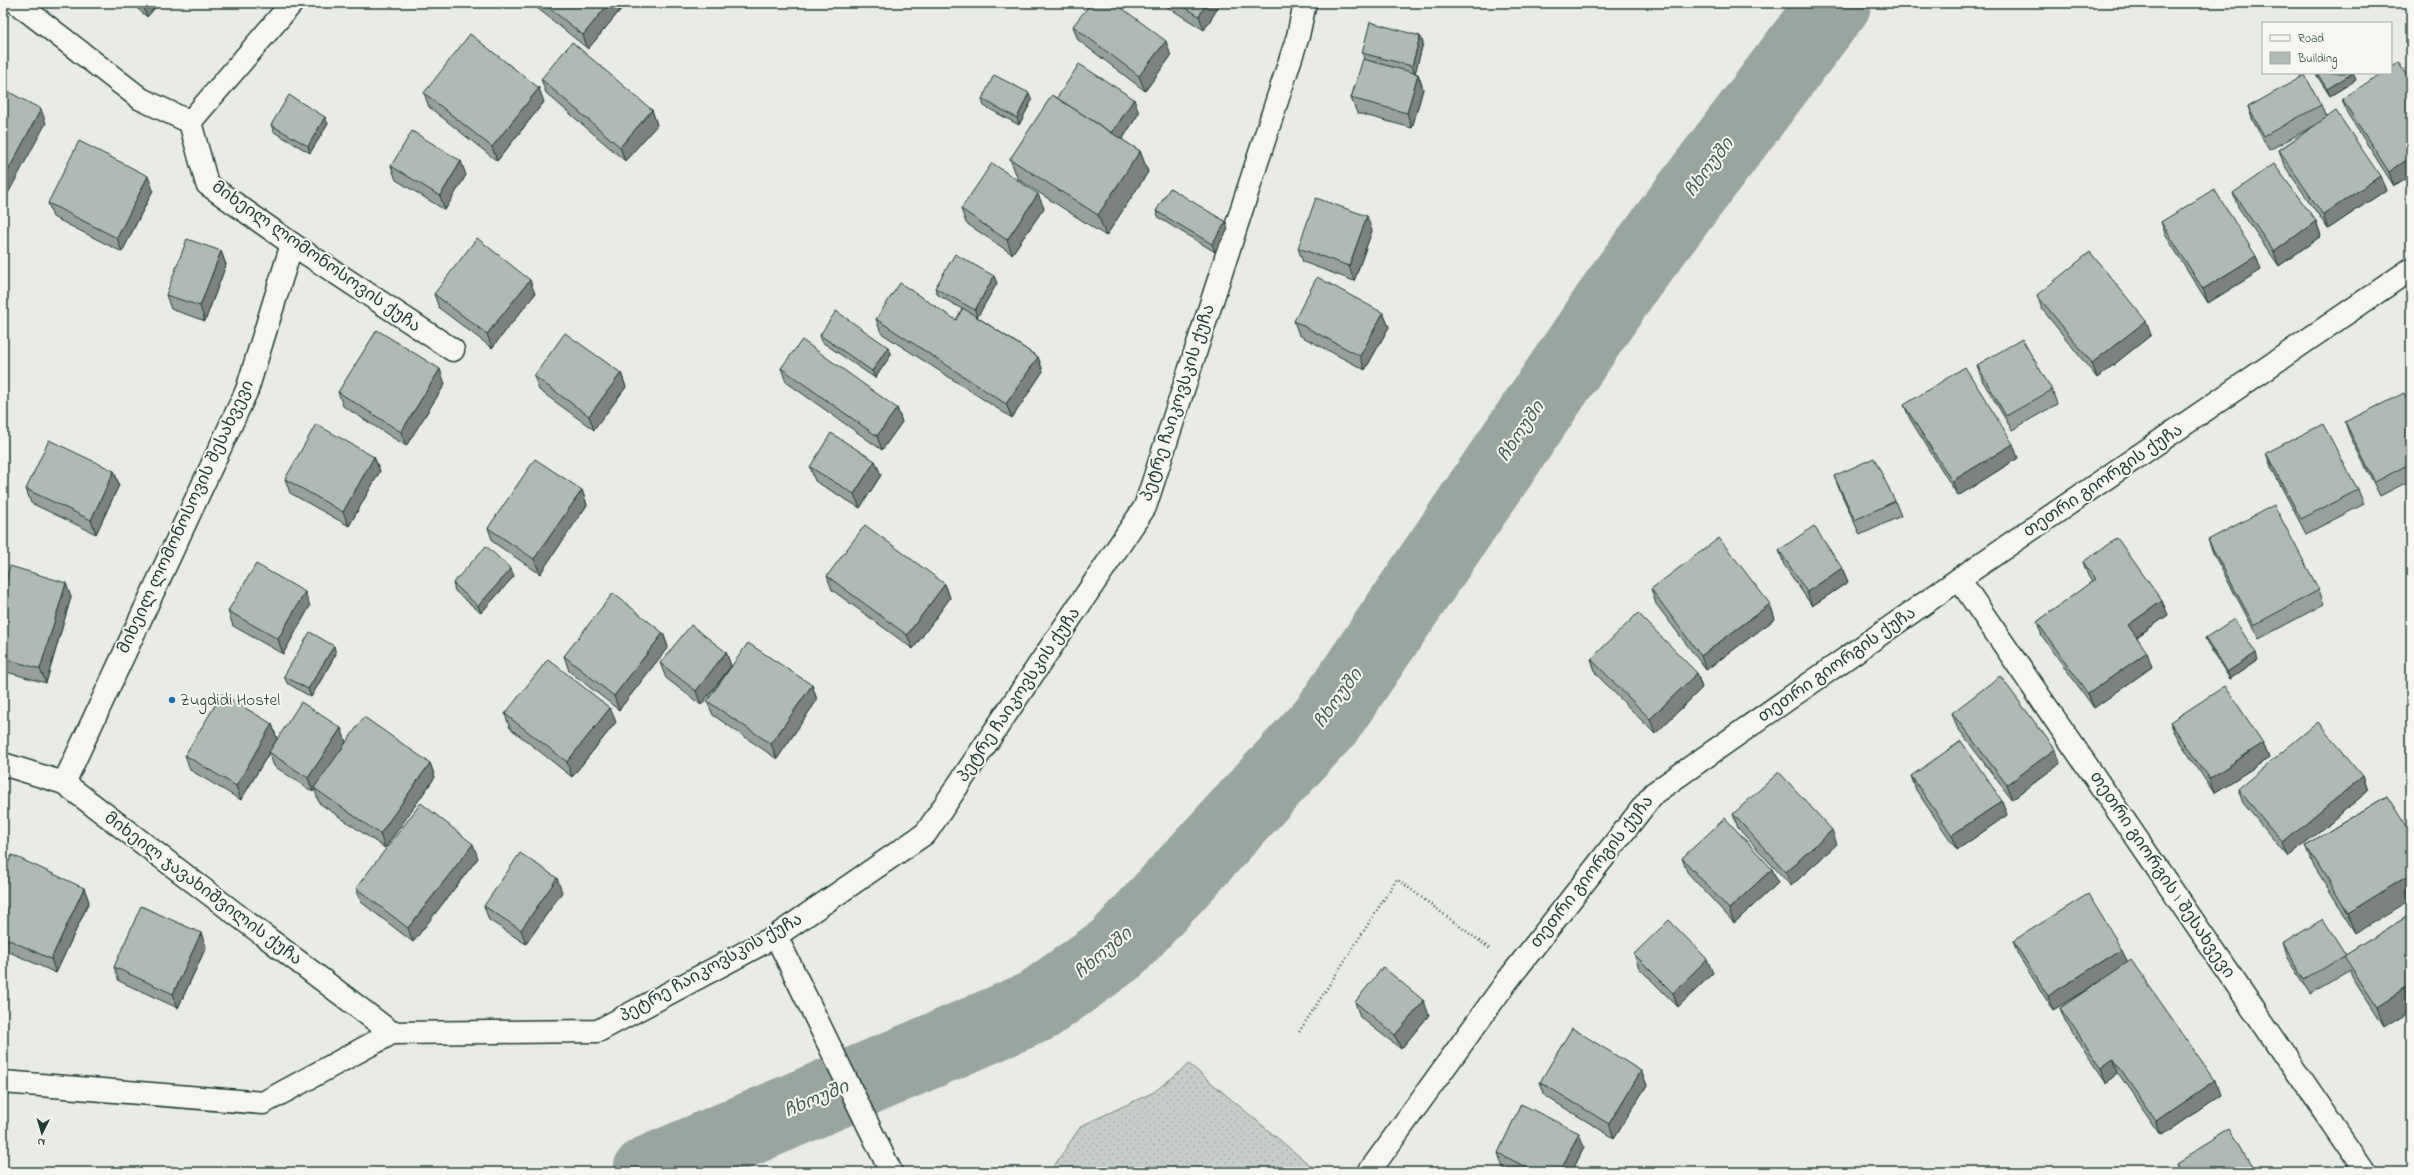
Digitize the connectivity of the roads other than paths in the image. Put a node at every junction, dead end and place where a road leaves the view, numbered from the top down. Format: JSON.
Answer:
{"nodes":[{"id":1,"x":17,"y":3,"type":"edge"},
{"id":2,"x":292,"y":3,"type":"edge"},
{"id":3,"x":1305,"y":3,"type":"edge"},
{"id":4,"x":190,"y":122,"type":"junction"},
{"id":5,"x":292,"y":244,"type":"junction"},
{"id":6,"x":2411,"y":269,"type":"edge"},
{"id":7,"x":453,"y":350,"type":"dead end"},
{"id":8,"x":1959,"y":578,"type":"junction"},
{"id":9,"x":3,"y":764,"type":"edge"},
{"id":10,"x":64,"y":783,"type":"junction"},
{"id":11,"x":776,"y":936,"type":"junction"},
{"id":12,"x":392,"y":1033,"type":"junction"},
{"id":13,"x":3,"y":1082,"type":"edge"},
{"id":14,"x":891,"y":1172,"type":"edge"},
{"id":15,"x":1369,"y":1172,"type":"edge"},
{"id":16,"x":2365,"y":1172,"type":"edge"}],
"edges":[{"from":1,"to":4,"type":"street"},
{"from":2,"to":4,"type":"street"},
{"from":3,"to":11,"type":"street","name":"პეტრე ჩაიკოვსკის ქუჩა"},
{"from":4,"to":5,"type":"street","name":"მიხეილ ლომონოსოვის ქუჩა"},
{"from":5,"to":7,"type":"street","name":"მიხეილ ლომონოსოვის ქუჩა"},
{"from":5,"to":10,"type":"street","name":"მიხეილ ლომონოსოვის შესახვევი"},
{"from":6,"to":8,"type":"street","name":"თეთრი გიორგის ქუჩა"},
{"from":8,"to":15,"type":"street","name":"თეთრი გიორგის ქუჩა"},
{"from":8,"to":16,"type":"street","name":"თეთრი გიორგის I შესახვევი"},
{"from":9,"to":10,"type":"street","name":"მიხეილ ჯავახიშვილის ქუჩა"},
{"from":10,"to":12,"type":"street","name":"მიხეილ ჯავახიშვილის ქუჩა"},
{"from":11,"to":12,"type":"street","name":"პეტრე ჩაიკოვსკის ქუჩა"},
{"from":11,"to":14,"type":"street"},
{"from":12,"to":13,"type":"street"}]}
